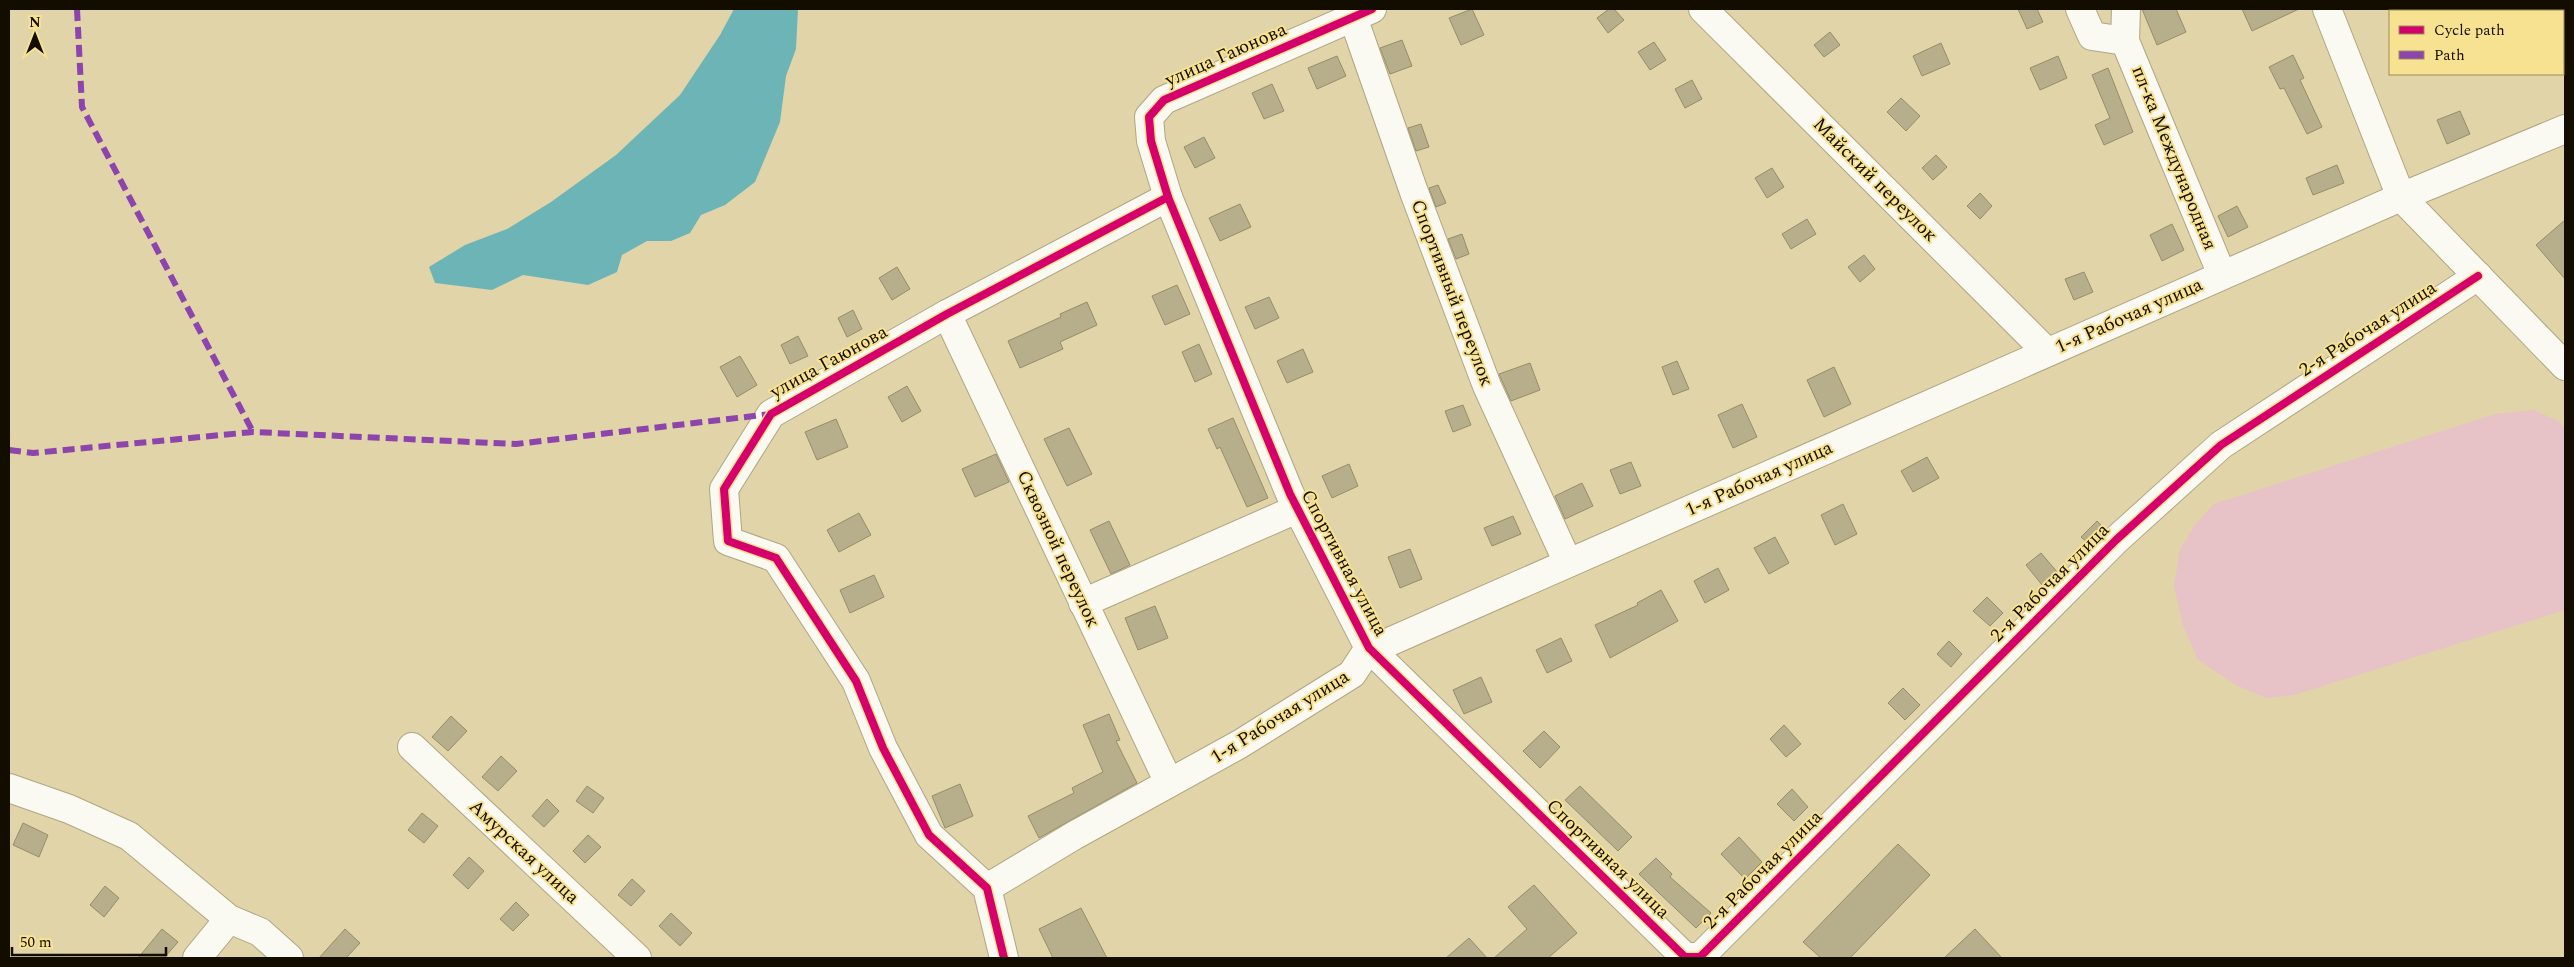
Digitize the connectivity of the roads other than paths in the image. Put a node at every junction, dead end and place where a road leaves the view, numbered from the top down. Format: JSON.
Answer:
{"nodes":[{"id":1,"x":1704,"y":9,"type":"edge"},
{"id":2,"x":2080,"y":9,"type":"edge"},
{"id":3,"x":2126,"y":9,"type":"edge"},
{"id":4,"x":2327,"y":9,"type":"edge"},
{"id":5,"x":1362,"y":13,"type":"edge"},
{"id":6,"x":2125,"y":41,"type":"junction"},
{"id":7,"x":2565,"y":130,"type":"edge"},
{"id":8,"x":1168,"y":196,"type":"junction"},
{"id":9,"x":2401,"y":196,"type":"junction"},
{"id":10,"x":2222,"y":275,"type":"junction"},
{"id":11,"x":2478,"y":276,"type":"junction"},
{"id":12,"x":947,"y":314,"type":"junction"},
{"id":13,"x":2047,"y":352,"type":"junction"},
{"id":14,"x":2565,"y":366,"type":"edge"},
{"id":15,"x":1297,"y":509,"type":"junction"},
{"id":16,"x":1568,"y":563,"type":"junction"},
{"id":17,"x":1083,"y":603,"type":"junction"},
{"id":18,"x":1369,"y":648,"type":"junction"},
{"id":19,"x":412,"y":747,"type":"dead end"},
{"id":20,"x":1169,"y":783,"type":"junction"},
{"id":21,"x":9,"y":788,"type":"edge"},
{"id":22,"x":987,"y":888,"type":"junction"},
{"id":23,"x":229,"y":919,"type":"junction"},
{"id":24,"x":1685,"y":957,"type":"joint"},
{"id":25,"x":197,"y":958,"type":"edge"},
{"id":26,"x":289,"y":958,"type":"edge"},
{"id":27,"x":637,"y":958,"type":"edge"},
{"id":28,"x":1004,"y":958,"type":"edge"}],
"edges":[{"from":1,"to":13,"type":"street","name":"Майский переулок"},
{"from":2,"to":6,"type":"street"},
{"from":3,"to":6,"type":"street","name":"пл-ка Международная"},
{"from":4,"to":9,"type":"street"},
{"from":5,"to":8,"type":"street","name":"улица Гаюнова"},
{"from":5,"to":16,"type":"street","name":"Спортивный переулок"},
{"from":6,"to":10,"type":"street","name":"пл-ка Международная"},
{"from":7,"to":9,"type":"street","name":"1-я Рабочая улица"},
{"from":8,"to":12,"type":"street","name":"улица Гаюнова"},
{"from":8,"to":15,"type":"street","name":"Спортивная улица"},
{"from":9,"to":10,"type":"street","name":"1-я Рабочая улица"},
{"from":9,"to":11,"type":"street"},
{"from":10,"to":13,"type":"street","name":"1-я Рабочая улица"},
{"from":11,"to":14,"type":"street"},
{"from":11,"to":24,"type":"street","name":"2-я Рабочая улица"},
{"from":12,"to":17,"type":"street","name":"Сквозной переулок"},
{"from":12,"to":22,"type":"street","name":"улица Гаюнова"},
{"from":13,"to":16,"type":"street","name":"1-я Рабочая улица"},
{"from":15,"to":17,"type":"street"},
{"from":15,"to":18,"type":"street","name":"Спортивная улица"},
{"from":16,"to":18,"type":"street","name":"1-я Рабочая улица"},
{"from":17,"to":20,"type":"street","name":"Сквозной переулок"},
{"from":18,"to":20,"type":"street","name":"1-я Рабочая улица"},
{"from":18,"to":24,"type":"street","name":"Спортивная улица"},
{"from":19,"to":27,"type":"street","name":"Амурская улица"},
{"from":20,"to":22,"type":"street","name":"1-я Рабочая улица"},
{"from":21,"to":23,"type":"street"},
{"from":22,"to":28,"type":"street"},
{"from":23,"to":25,"type":"street"},
{"from":23,"to":26,"type":"street"}]}
